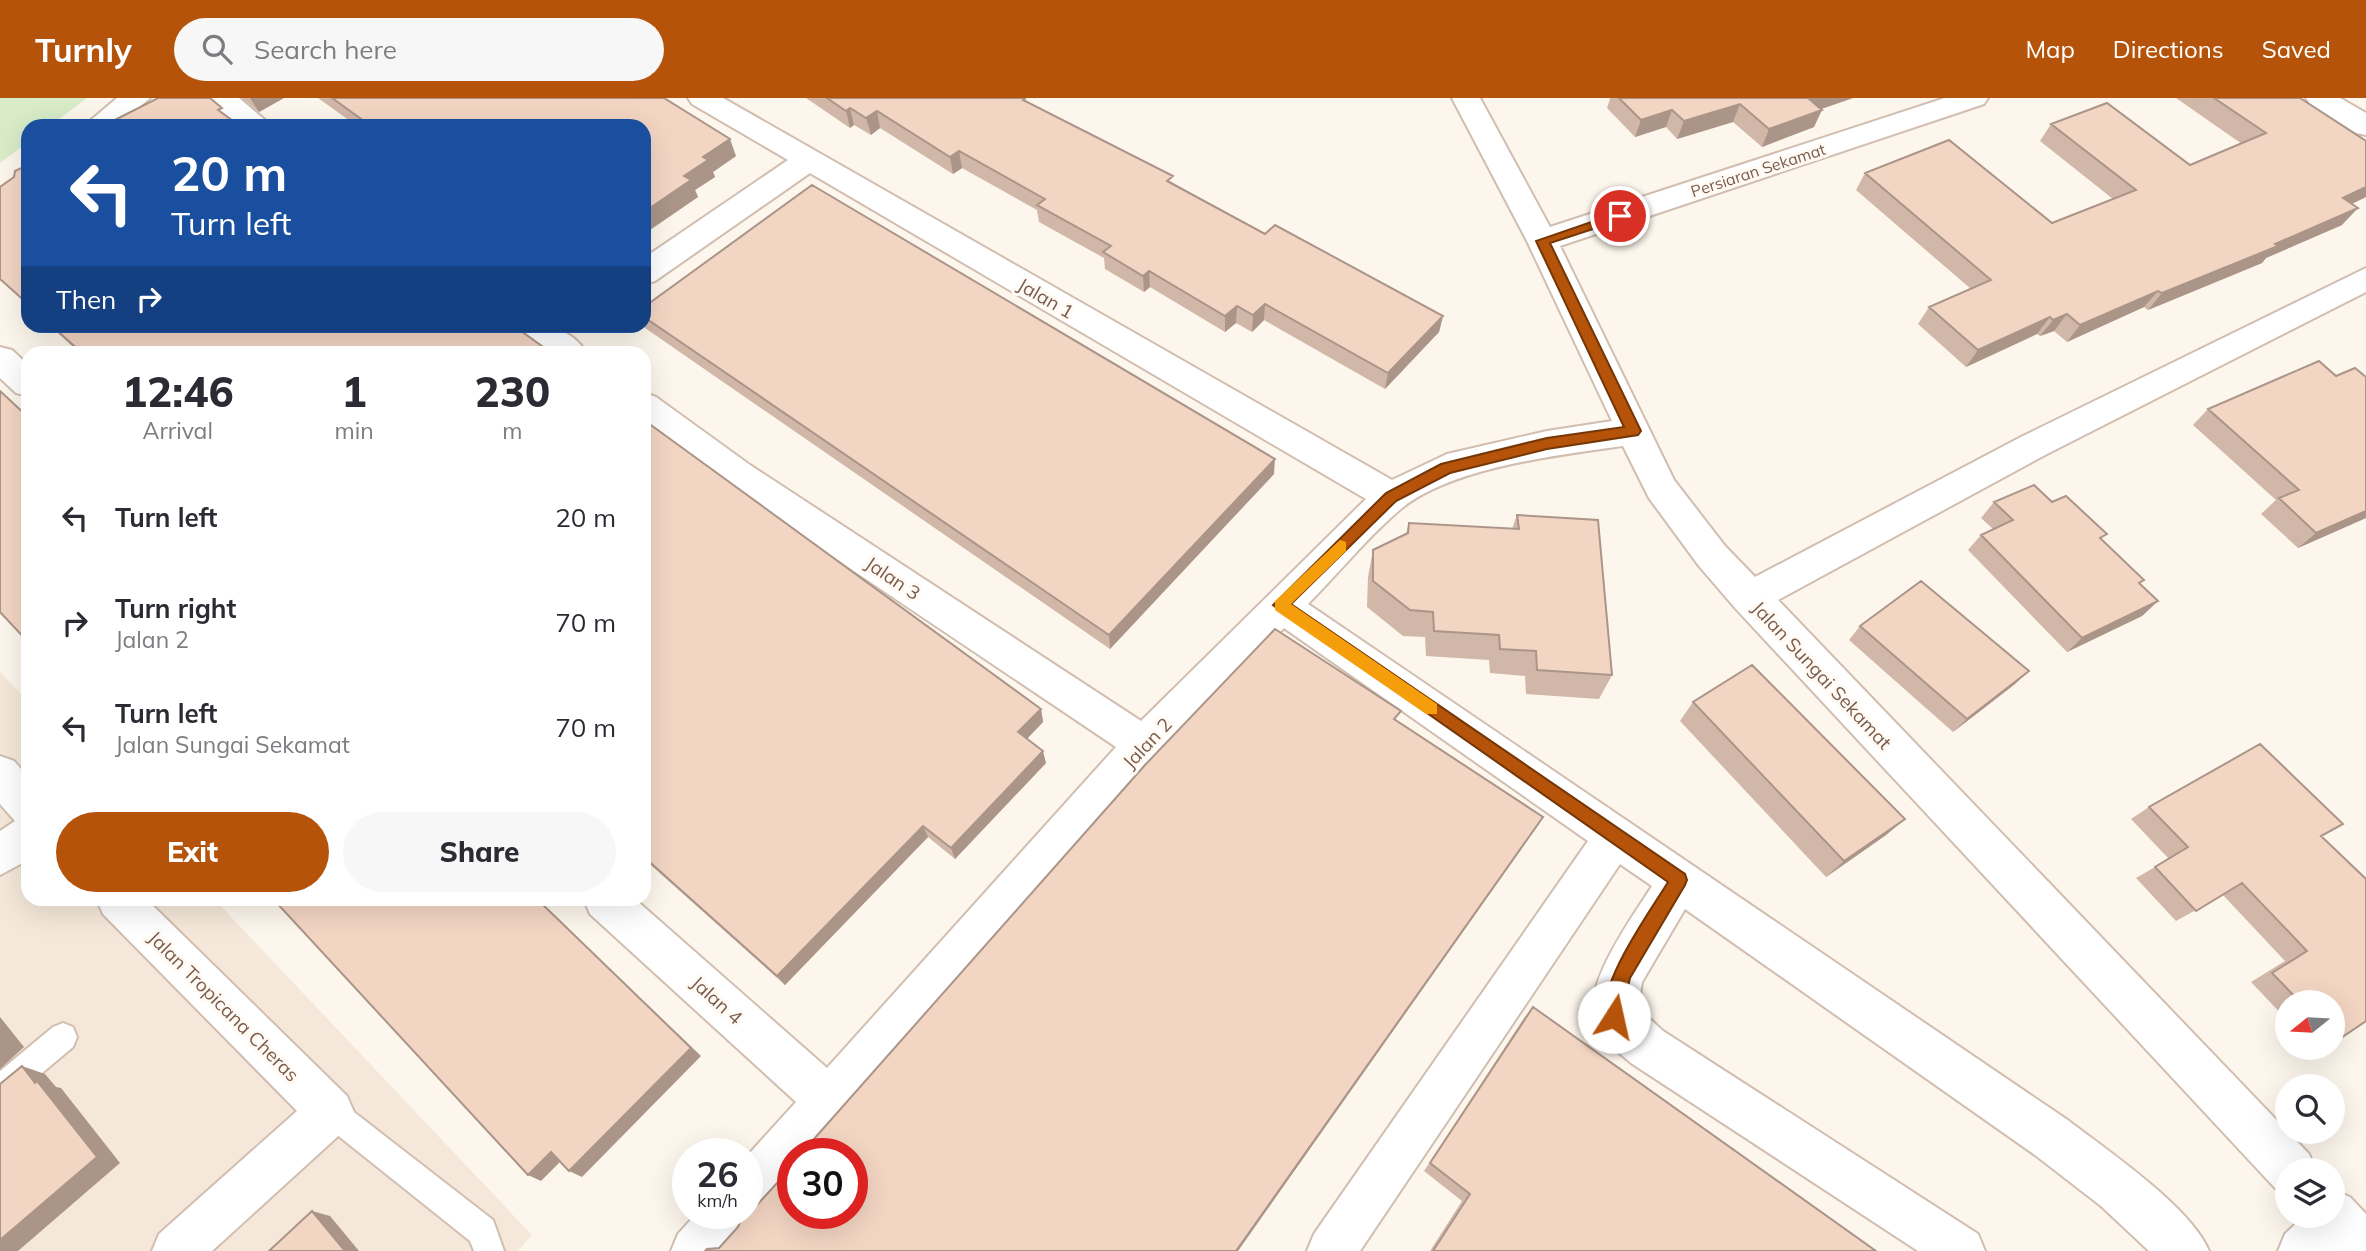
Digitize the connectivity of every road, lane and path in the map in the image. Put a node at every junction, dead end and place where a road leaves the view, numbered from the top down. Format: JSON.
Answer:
{"nodes":[{"id":1,"x":136,"y":98,"type":"edge"},
{"id":2,"x":220,"y":98,"type":"edge"},
{"id":3,"x":702,"y":98,"type":"edge"},
{"id":4,"x":1466,"y":98,"type":"edge"},
{"id":5,"x":1974,"y":98,"type":"edge"},
{"id":6,"x":2320,"y":98,"type":"edge"},
{"id":7,"x":108,"y":119,"type":"edge"},
{"id":8,"x":248,"y":119,"type":"edge"},
{"id":9,"x":2366,"y":126,"type":"edge"},
{"id":10,"x":809,"y":160,"type":"junction"},
{"id":11,"x":1542,"y":241,"type":"junction"},
{"id":12,"x":651,"y":268,"type":"edge"},
{"id":13,"x":2366,"y":279,"type":"edge"},
{"id":14,"x":0,"y":359,"type":"edge"},
{"id":15,"x":21,"y":378,"type":"edge"},
{"id":16,"x":651,"y":412,"type":"edge"},
{"id":17,"x":1633,"y":431,"type":"junction"},
{"id":18,"x":1391,"y":497,"type":"junction"},
{"id":19,"x":1749,"y":598,"type":"junction"},
{"id":20,"x":1280,"y":605,"type":"junction"},
{"id":21,"x":1144,"y":744,"type":"junction"},
{"id":22,"x":0,"y":774,"type":"edge"},
{"id":23,"x":21,"y":799,"type":"edge"},
{"id":24,"x":1616,"y":835,"type":"junction"},
{"id":25,"x":21,"y":840,"type":"edge"},
{"id":26,"x":0,"y":856,"type":"edge"},
{"id":27,"x":1679,"y":880,"type":"junction"},
{"id":28,"x":124,"y":906,"type":"edge"},
{"id":29,"x":612,"y":906,"type":"edge"},
{"id":30,"x":63,"y":1037,"type":"dead end"},
{"id":31,"x":0,"y":1090,"type":"edge"},
{"id":32,"x":829,"y":1100,"type":"junction"},
{"id":33,"x":331,"y":1112,"type":"junction"},
{"id":34,"x":2280,"y":1158,"type":"edge"},
{"id":35,"x":763,"y":1174,"type":"edge"},
{"id":36,"x":2343,"y":1228,"type":"edge"},
{"id":37,"x":715,"y":1229,"type":"edge"},
{"id":38,"x":176,"y":1251,"type":"edge"},
{"id":39,"x":489,"y":1251,"type":"edge"},
{"id":40,"x":695,"y":1251,"type":"edge"},
{"id":41,"x":1331,"y":1251,"type":"edge"},
{"id":42,"x":1961,"y":1251,"type":"edge"},
{"id":43,"x":2185,"y":1251,"type":"edge"},
{"id":44,"x":2302,"y":1251,"type":"edge"}],
"edges":[{"from":1,"to":7,"type":"street"},
{"from":2,"to":8,"type":"street"},
{"from":3,"to":10,"type":"street","name":"Jalan 1"},
{"from":4,"to":11,"type":"street","name":"Jalan Sungai Sekamat"},
{"from":5,"to":11,"type":"street","name":"Persiaran Sekamat"},
{"from":6,"to":9,"type":"street"},
{"from":10,"to":12,"type":"street"},
{"from":10,"to":18,"type":"street","name":"Jalan 1"},
{"from":11,"to":17,"type":"street","name":"Jalan Sungai Sekamat"},
{"from":13,"to":19,"type":"street"},
{"from":14,"to":15,"type":"street"},
{"from":16,"to":21,"type":"street","name":"Jalan 3"},
{"from":17,"to":18,"type":"street","name":"Jalan 2"},
{"from":17,"to":19,"type":"street","name":"Jalan Sungai Sekamat"},
{"from":18,"to":20,"type":"street","name":"Jalan 2"},
{"from":19,"to":34,"type":"street","name":"Jalan Sungai Sekamat"},
{"from":20,"to":21,"type":"street","name":"Jalan 2"},
{"from":20,"to":24,"type":"street"},
{"from":21,"to":32,"type":"street","name":"Jalan 2"},
{"from":22,"to":23,"type":"street"},
{"from":24,"to":27,"type":"street"},
{"from":24,"to":41,"type":"street"},
{"from":25,"to":26,"type":"street"},
{"from":27,"to":42,"type":"street"},
{"from":27,"to":43,"type":"street"},
{"from":28,"to":33,"type":"street","name":"Jalan Tropicana Cheras"},
{"from":29,"to":32,"type":"street","name":"Jalan 4"},
{"from":30,"to":31,"type":"lane"},
{"from":32,"to":35,"type":"street","name":"Jalan 2"},
{"from":33,"to":38,"type":"street"},
{"from":33,"to":39,"type":"lane"},
{"from":36,"to":44,"type":"street"},
{"from":37,"to":40,"type":"street"}]}
